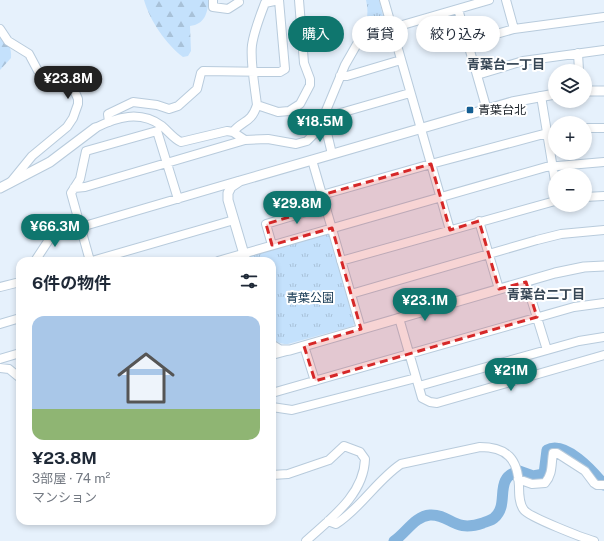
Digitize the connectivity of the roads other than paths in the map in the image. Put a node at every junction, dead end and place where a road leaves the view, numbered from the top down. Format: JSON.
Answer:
{"nodes":[{"id":1,"x":213,"y":0,"type":"edge"},
{"id":2,"x":279,"y":0,"type":"edge"},
{"id":3,"x":299,"y":0,"type":"edge"},
{"id":4,"x":384,"y":0,"type":"edge"},
{"id":5,"x":489,"y":0,"type":"edge"},
{"id":6,"x":506,"y":0,"type":"edge"},
{"id":7,"x":238,"y":2,"type":"dead end"},
{"id":8,"x":458,"y":9,"type":"junction"},
{"id":9,"x":389,"y":16,"type":"edge"},
{"id":10,"x":460,"y":16,"type":"edge"},
{"id":11,"x":604,"y":16,"type":"edge"},
{"id":12,"x":408,"y":23,"type":"edge"},
{"id":13,"x":0,"y":29,"type":"edge"},
{"id":14,"x":514,"y":29,"type":"junction"},
{"id":15,"x":500,"y":33,"type":"edge"},
{"id":16,"x":604,"y":50,"type":"edge"},
{"id":17,"x":352,"y":52,"type":"edge"},
{"id":18,"x":399,"y":52,"type":"edge"},
{"id":19,"x":471,"y":52,"type":"edge"},
{"id":20,"x":578,"y":53,"type":"junction"},
{"id":21,"x":401,"y":60,"type":"junction"},
{"id":22,"x":579,"y":64,"type":"edge"},
{"id":23,"x":254,"y":73,"type":"junction"},
{"id":24,"x":477,"y":75,"type":"junction"},
{"id":25,"x":340,"y":76,"type":"junction"},
{"id":26,"x":592,"y":91,"type":"edge"},
{"id":27,"x":604,"y":91,"type":"edge"},
{"id":28,"x":410,"y":93,"type":"junction"},
{"id":29,"x":548,"y":95,"type":"edge"},
{"id":30,"x":541,"y":96,"type":"junction"},
{"id":31,"x":257,"y":105,"type":"junction"},
{"id":32,"x":487,"y":110,"type":"junction"},
{"id":33,"x":325,"y":115,"type":"junction"},
{"id":34,"x":548,"y":121,"type":"edge"},
{"id":35,"x":109,"y":122,"type":"junction"},
{"id":36,"x":322,"y":124,"type":"junction"},
{"id":37,"x":95,"y":128,"type":"joint"},
{"id":38,"x":592,"y":128,"type":"edge"},
{"id":39,"x":604,"y":128,"type":"edge"},
{"id":40,"x":421,"y":129,"type":"junction"},
{"id":41,"x":233,"y":132,"type":"junction"},
{"id":42,"x":548,"y":133,"type":"edge"},
{"id":43,"x":245,"y":140,"type":"junction"},
{"id":44,"x":332,"y":154,"type":"junction"},
{"id":45,"x":312,"y":160,"type":"junction"},
{"id":46,"x":553,"y":160,"type":"edge"},
{"id":47,"x":604,"y":162,"type":"edge"},
{"id":48,"x":167,"y":163,"type":"junction"},
{"id":49,"x":431,"y":164,"type":"junction"},
{"id":50,"x":553,"y":166,"type":"junction"},
{"id":51,"x":240,"y":181,"type":"junction"},
{"id":52,"x":9,"y":184,"type":"junction"},
{"id":53,"x":224,"y":185,"type":"junction"},
{"id":54,"x":0,"y":188,"type":"edge"},
{"id":55,"x":74,"y":188,"type":"junction"},
{"id":56,"x":322,"y":195,"type":"junction"},
{"id":57,"x":604,"y":196,"type":"edge"},
{"id":58,"x":440,"y":197,"type":"junction"},
{"id":59,"x":592,"y":197,"type":"edge"},
{"id":60,"x":178,"y":199,"type":"junction"},
{"id":61,"x":228,"y":200,"type":"junction"},
{"id":62,"x":548,"y":203,"type":"edge"},
{"id":63,"x":326,"y":206,"type":"junction"},
{"id":64,"x":234,"y":220,"type":"junction"},
{"id":65,"x":479,"y":221,"type":"junction"},
{"id":66,"x":58,"y":226,"type":"dead end"},
{"id":67,"x":81,"y":227,"type":"junction"},
{"id":68,"x":332,"y":228,"type":"junction"},
{"id":69,"x":450,"y":230,"type":"junction"},
{"id":70,"x":604,"y":230,"type":"edge"},
{"id":71,"x":272,"y":245,"type":"junction"},
{"id":72,"x":489,"y":254,"type":"junction"},
{"id":73,"x":38,"y":257,"type":"edge"},
{"id":74,"x":90,"y":257,"type":"edge"},
{"id":75,"x":105,"y":257,"type":"edge"},
{"id":76,"x":245,"y":257,"type":"edge"},
{"id":77,"x":341,"y":261,"type":"junction"},
{"id":78,"x":604,"y":266,"type":"edge"},
{"id":79,"x":526,"y":282,"type":"junction"},
{"id":80,"x":16,"y":283,"type":"edge"},
{"id":81,"x":0,"y":288,"type":"edge"},
{"id":82,"x":499,"y":289,"type":"junction"},
{"id":83,"x":351,"y":294,"type":"junction"},
{"id":84,"x":604,"y":303,"type":"edge"},
{"id":85,"x":537,"y":317,"type":"junction"},
{"id":86,"x":399,"y":318,"type":"junction"},
{"id":87,"x":16,"y":319,"type":"edge"},
{"id":88,"x":0,"y":324,"type":"edge"},
{"id":89,"x":361,"y":329,"type":"junction"},
{"id":90,"x":604,"y":338,"type":"edge"},
{"id":91,"x":304,"y":346,"type":"junction"},
{"id":92,"x":276,"y":348,"type":"edge"},
{"id":93,"x":290,"y":350,"type":"junction"},
{"id":94,"x":547,"y":350,"type":"junction"},
{"id":95,"x":16,"y":354,"type":"edge"},
{"id":96,"x":276,"y":354,"type":"edge"},
{"id":97,"x":409,"y":354,"type":"junction"},
{"id":98,"x":604,"y":355,"type":"edge"},
{"id":99,"x":0,"y":359,"type":"edge"},
{"id":100,"x":0,"y":368,"type":"edge"},
{"id":101,"x":16,"y":374,"type":"edge"},
{"id":102,"x":416,"y":378,"type":"junction"},
{"id":103,"x":315,"y":381,"type":"junction"},
{"id":104,"x":418,"y":386,"type":"junction"},
{"id":105,"x":276,"y":392,"type":"edge"},
{"id":106,"x":276,"y":408,"type":"edge"},
{"id":107,"x":517,"y":474,"type":"junction"},
{"id":108,"x":276,"y":475,"type":"edge"},
{"id":109,"x":602,"y":485,"type":"edge"},
{"id":110,"x":328,"y":521,"type":"junction"},
{"id":111,"x":306,"y":541,"type":"edge"},
{"id":112,"x":594,"y":541,"type":"edge"}],
"edges":[{"from":1,"to":7,"type":"street"},
{"from":2,"to":23,"type":"street"},
{"from":2,"to":23,"type":"street"},
{"from":3,"to":31,"type":"street"},
{"from":4,"to":9,"type":"street"},
{"from":5,"to":8,"type":"street"},
{"from":6,"to":14,"type":"street"},
{"from":8,"to":10,"type":"street"},
{"from":8,"to":12,"type":"street"},
{"from":11,"to":14,"type":"street"},
{"from":13,"to":52,"type":"street"},
{"from":14,"to":15,"type":"street"},
{"from":16,"to":20,"type":"street"},
{"from":17,"to":25,"type":"street"},
{"from":18,"to":21,"type":"street"},
{"from":19,"to":24,"type":"street"},
{"from":20,"to":22,"type":"street"},
{"from":20,"to":24,"type":"street"},
{"from":21,"to":25,"type":"street"},
{"from":21,"to":28,"type":"street"},
{"from":23,"to":31,"type":"street"},
{"from":23,"to":35,"type":"street"},
{"from":24,"to":32,"type":"street"},
{"from":25,"to":33,"type":"street"},
{"from":26,"to":27,"type":"street"},
{"from":28,"to":33,"type":"street"},
{"from":28,"to":40,"type":"street"},
{"from":29,"to":30,"type":"street"},
{"from":30,"to":32,"type":"street"},
{"from":30,"to":34,"type":"street"},
{"from":31,"to":41,"type":"street"},
{"from":32,"to":40,"type":"street"},
{"from":33,"to":36,"type":"street"},
{"from":35,"to":37,"type":"street"},
{"from":35,"to":41,"type":"street"},
{"from":36,"to":43,"type":"street"},
{"from":36,"to":44,"type":"street"},
{"from":37,"to":52,"type":"street"},
{"from":38,"to":39,"type":"street"},
{"from":40,"to":44,"type":"street"},
{"from":40,"to":49,"type":"street"},
{"from":41,"to":43,"type":"street"},
{"from":42,"to":49,"type":"street"},
{"from":43,"to":48,"type":"street"},
{"from":44,"to":45,"type":"street"},
{"from":45,"to":51,"type":"street"},
{"from":45,"to":56,"type":"street"},
{"from":46,"to":50,"type":"street"},
{"from":47,"to":50,"type":"street"},
{"from":48,"to":55,"type":"street"},
{"from":48,"to":55,"type":"street"},
{"from":48,"to":60,"type":"street"},
{"from":49,"to":56,"type":"street"},
{"from":49,"to":58,"type":"street"},
{"from":50,"to":58,"type":"street"},
{"from":51,"to":53,"type":"street"},
{"from":51,"to":61,"type":"street"},
{"from":52,"to":54,"type":"street"},
{"from":53,"to":60,"type":"street"},
{"from":53,"to":61,"type":"street"},
{"from":55,"to":67,"type":"street"},
{"from":56,"to":63,"type":"street"},
{"from":57,"to":59,"type":"street"},
{"from":58,"to":68,"type":"street"},
{"from":58,"to":69,"type":"street"},
{"from":60,"to":67,"type":"street"},
{"from":61,"to":64,"type":"street"},
{"from":62,"to":65,"type":"street"},
{"from":63,"to":68,"type":"street"},
{"from":63,"to":71,"type":"street"},
{"from":64,"to":75,"type":"street"},
{"from":64,"to":76,"type":"street"},
{"from":65,"to":69,"type":"street"},
{"from":65,"to":72,"type":"street"},
{"from":66,"to":73,"type":"street"},
{"from":67,"to":74,"type":"street"},
{"from":68,"to":71,"type":"street"},
{"from":68,"to":77,"type":"street"},
{"from":69,"to":77,"type":"street"},
{"from":70,"to":72,"type":"street"},
{"from":71,"to":76,"type":"street"},
{"from":72,"to":82,"type":"street"},
{"from":72,"to":83,"type":"street"},
{"from":77,"to":83,"type":"street"},
{"from":78,"to":79,"type":"street"},
{"from":79,"to":82,"type":"street"},
{"from":79,"to":85,"type":"street"},
{"from":80,"to":81,"type":"street"},
{"from":82,"to":86,"type":"street"},
{"from":83,"to":89,"type":"street"},
{"from":84,"to":85,"type":"street"},
{"from":85,"to":94,"type":"street"},
{"from":85,"to":97,"type":"street"},
{"from":86,"to":89,"type":"street"},
{"from":86,"to":97,"type":"street"},
{"from":87,"to":88,"type":"street"},
{"from":89,"to":91,"type":"street"},
{"from":90,"to":94,"type":"street"},
{"from":91,"to":93,"type":"street"},
{"from":91,"to":103,"type":"street"},
{"from":92,"to":93,"type":"street"},
{"from":93,"to":96,"type":"street"},
{"from":94,"to":104,"type":"street"},
{"from":95,"to":99,"type":"street"},
{"from":97,"to":102,"type":"street"},
{"from":97,"to":103,"type":"street"},
{"from":98,"to":104,"type":"street"},
{"from":100,"to":101,"type":"street"},
{"from":102,"to":104,"type":"street"},
{"from":102,"to":106,"type":"street"},
{"from":103,"to":105,"type":"street"},
{"from":107,"to":109,"type":"street"},
{"from":107,"to":110,"type":"street"},
{"from":107,"to":112,"type":"street"},
{"from":108,"to":110,"type":"street"},
{"from":110,"to":111,"type":"street"}]}
